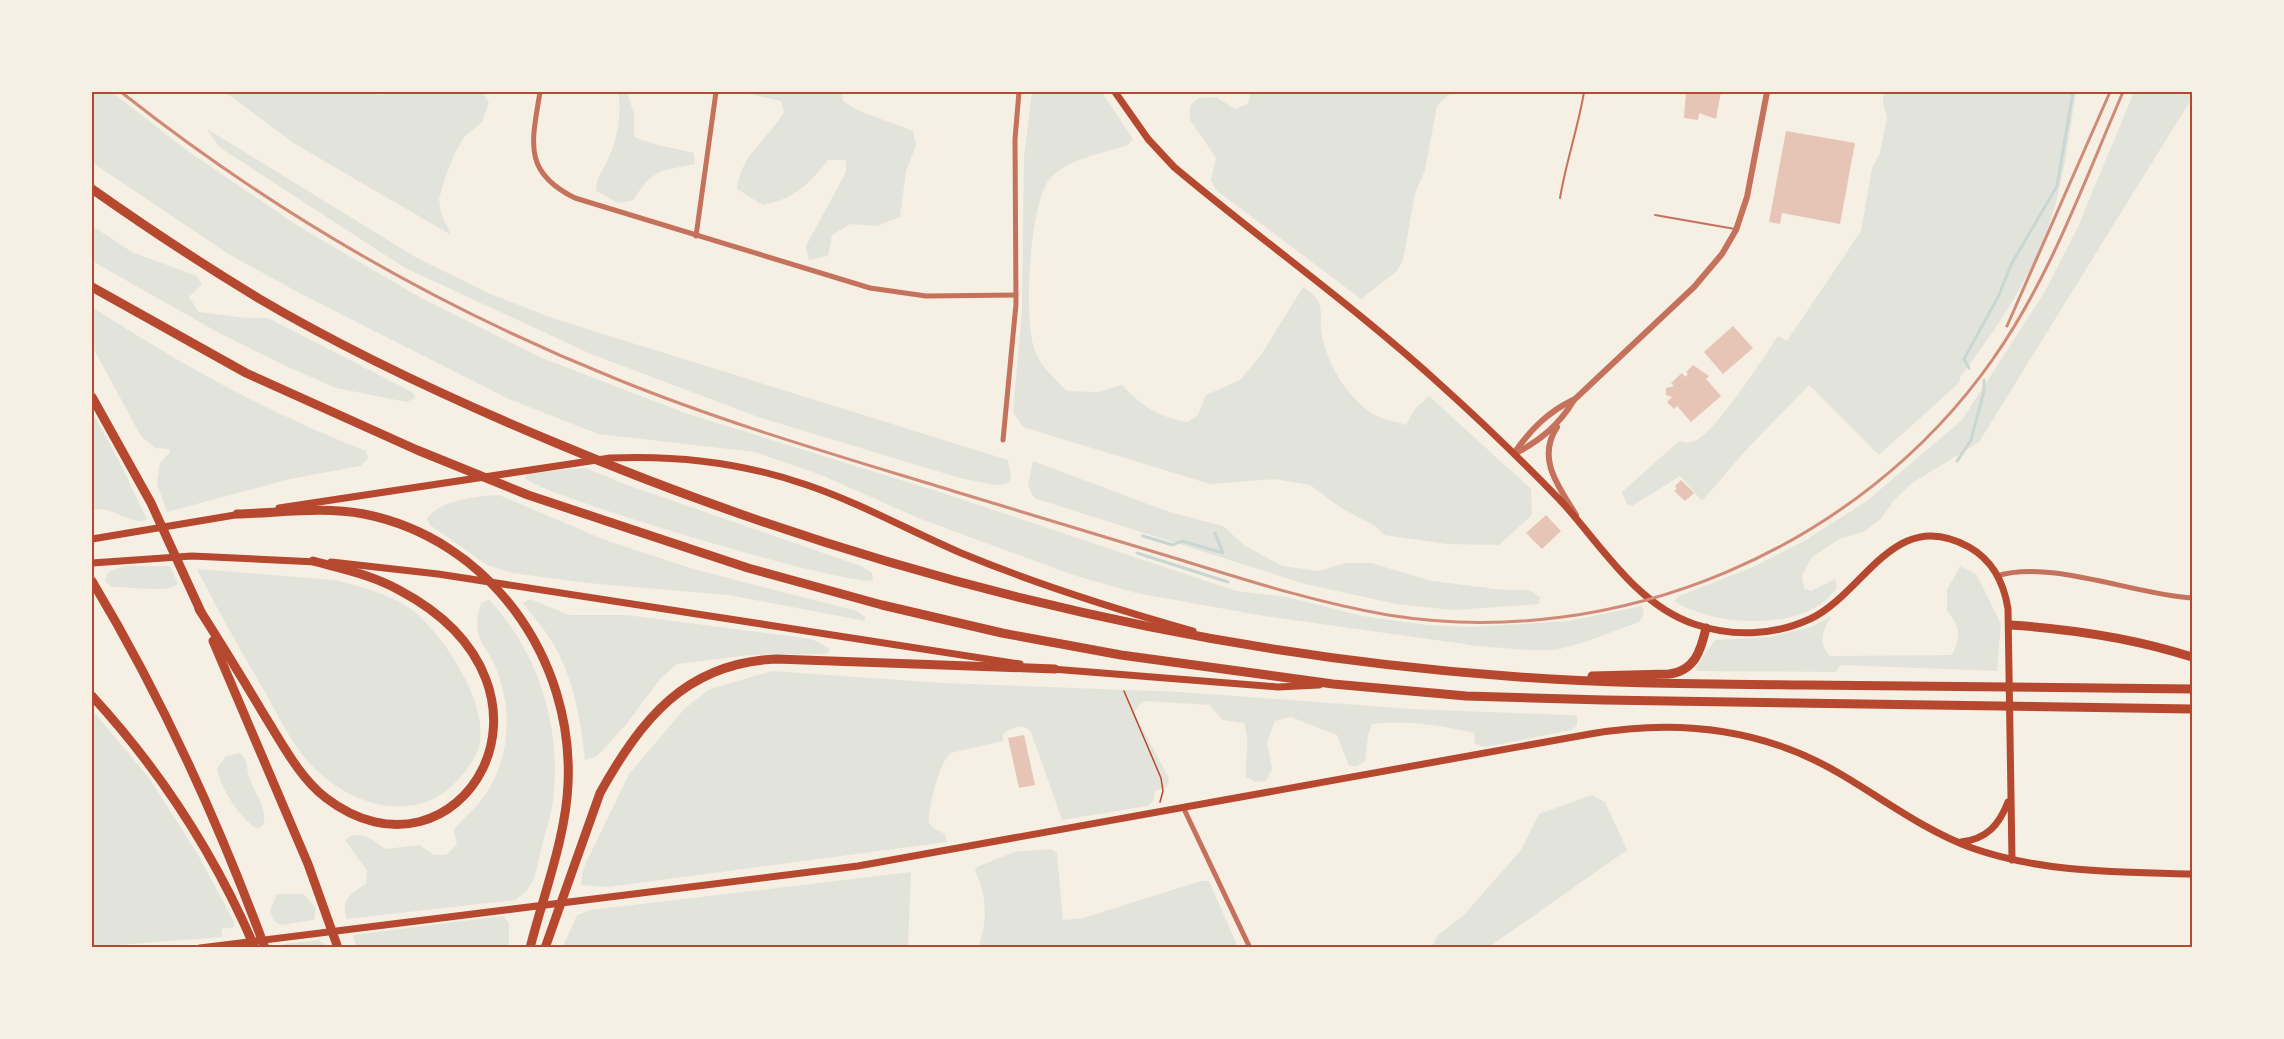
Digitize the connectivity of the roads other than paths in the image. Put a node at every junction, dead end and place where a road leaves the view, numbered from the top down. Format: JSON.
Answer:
{"nodes":[{"id":1,"x":540,"y":92,"type":"edge"},
{"id":2,"x":716,"y":92,"type":"edge"},
{"id":3,"x":1019,"y":92,"type":"edge"},
{"id":4,"x":1115,"y":92,"type":"edge"},
{"id":5,"x":1584,"y":92,"type":"edge"},
{"id":6,"x":1767,"y":92,"type":"edge"},
{"id":7,"x":92,"y":189,"type":"edge"},
{"id":8,"x":1560,"y":198,"type":"dead end"},
{"id":9,"x":1655,"y":215,"type":"dead end"},
{"id":10,"x":1736,"y":230,"type":"junction"},
{"id":11,"x":696,"y":236,"type":"junction"},
{"id":12,"x":92,"y":287,"type":"edge"},
{"id":13,"x":1016,"y":295,"type":"junction"},
{"id":14,"x":92,"y":397,"type":"edge"},
{"id":15,"x":1574,"y":400,"type":"junction"},
{"id":16,"x":1564,"y":416,"type":"junction"},
{"id":17,"x":1003,"y":440,"type":"dead end"},
{"id":18,"x":1514,"y":454,"type":"junction"},
{"id":19,"x":237,"y":514,"type":"junction"},
{"id":20,"x":1580,"y":522,"type":"junction"},
{"id":21,"x":92,"y":539,"type":"edge"},
{"id":22,"x":313,"y":561,"type":"junction"},
{"id":23,"x":92,"y":563,"type":"edge"},
{"id":24,"x":1998,"y":576,"type":"junction"},
{"id":25,"x":92,"y":581,"type":"edge"},
{"id":26,"x":2193,"y":598,"type":"edge"},
{"id":27,"x":199,"y":609,"type":"junction"},
{"id":28,"x":2010,"y":625,"type":"junction"},
{"id":29,"x":1706,"y":628,"type":"junction"},
{"id":30,"x":1233,"y":642,"type":"junction"},
{"id":31,"x":2193,"y":657,"type":"edge"},
{"id":32,"x":1055,"y":669,"type":"junction"},
{"id":33,"x":1547,"y":679,"type":"junction"},
{"id":34,"x":1333,"y":684,"type":"junction"},
{"id":35,"x":2193,"y":689,"type":"edge"},
{"id":36,"x":92,"y":696,"type":"edge"},
{"id":37,"x":2193,"y":709,"type":"edge"},
{"id":38,"x":2010,"y":796,"type":"junction"},
{"id":39,"x":1184,"y":809,"type":"junction"},
{"id":40,"x":1958,"y":842,"type":"junction"},
{"id":41,"x":2012,"y":860,"type":"junction"},
{"id":42,"x":2193,"y":874,"type":"edge"},
{"id":43,"x":338,"y":947,"type":"edge"},
{"id":44,"x":200,"y":948,"type":"edge"},
{"id":45,"x":255,"y":948,"type":"edge"},
{"id":46,"x":265,"y":948,"type":"edge"},
{"id":47,"x":530,"y":948,"type":"edge"},
{"id":48,"x":545,"y":948,"type":"edge"},
{"id":49,"x":1250,"y":948,"type":"edge"}],
"edges":[{"from":1,"to":11,"type":"street"},
{"from":2,"to":11,"type":"street"},
{"from":3,"to":13,"type":"street"},
{"from":4,"to":18,"type":"main road"},
{"from":5,"to":8,"type":"lane"},
{"from":6,"to":10,"type":"street"},
{"from":7,"to":30,"type":"highway"},
{"from":9,"to":10,"type":"lane"},
{"from":10,"to":15,"type":"street"},
{"from":11,"to":13,"type":"street"},
{"from":12,"to":34,"type":"highway"},
{"from":13,"to":17,"type":"street"},
{"from":14,"to":27,"type":"highway"},
{"from":15,"to":16,"type":"street"},
{"from":15,"to":18,"type":"street"},
{"from":16,"to":18,"type":"street"},
{"from":16,"to":20,"type":"street"},
{"from":18,"to":20,"type":"main road"},
{"from":19,"to":21,"type":"main road"},
{"from":19,"to":30,"type":"main road"},
{"from":19,"to":47,"type":"highway"},
{"from":20,"to":29,"type":"main road"},
{"from":22,"to":23,"type":"main road"},
{"from":22,"to":27,"type":"highway"},
{"from":22,"to":32,"type":"main road"},
{"from":24,"to":26,"type":"street"},
{"from":24,"to":28,"type":"main road"},
{"from":24,"to":29,"type":"main road"},
{"from":25,"to":46,"type":"highway"},
{"from":27,"to":43,"type":"highway"},
{"from":28,"to":31,"type":"highway"},
{"from":28,"to":38,"type":"main road"},
{"from":29,"to":33,"type":"highway"},
{"from":30,"to":33,"type":"highway"},
{"from":32,"to":34,"type":"main road"},
{"from":32,"to":48,"type":"highway"},
{"from":33,"to":35,"type":"highway"},
{"from":34,"to":37,"type":"highway"},
{"from":36,"to":45,"type":"highway"},
{"from":38,"to":40,"type":"main road"},
{"from":38,"to":41,"type":"main road"},
{"from":39,"to":40,"type":"main road"},
{"from":39,"to":44,"type":"main road"},
{"from":39,"to":49,"type":"street"},
{"from":40,"to":41,"type":"main road"},
{"from":41,"to":42,"type":"main road"}]}
